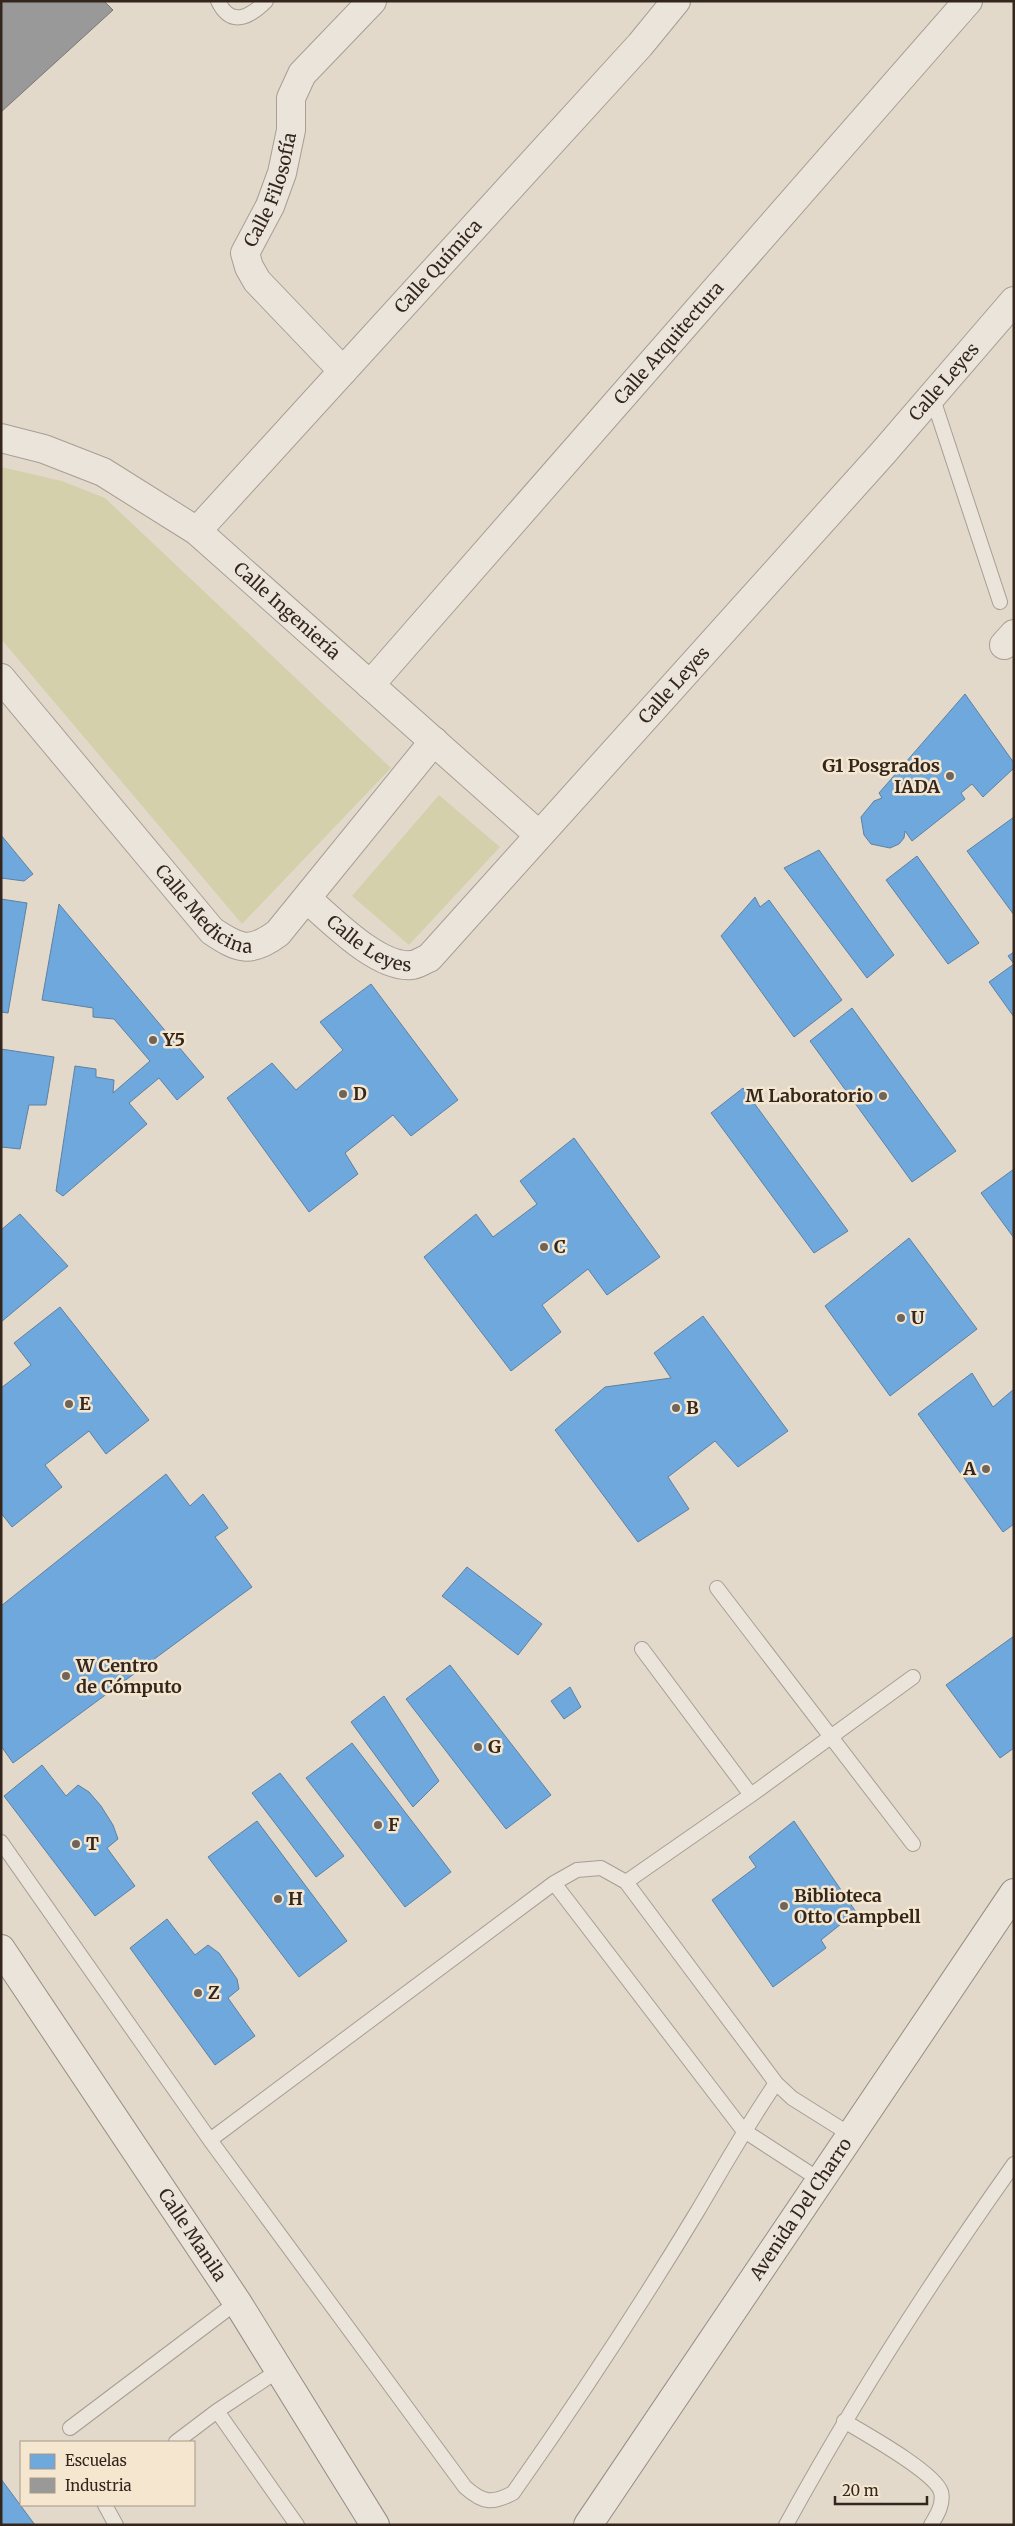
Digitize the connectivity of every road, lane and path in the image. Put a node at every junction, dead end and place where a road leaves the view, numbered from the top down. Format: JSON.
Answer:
{"nodes":[{"id":1,"x":218,"y":1,"type":"edge"},
{"id":2,"x":266,"y":1,"type":"edge"},
{"id":3,"x":372,"y":1,"type":"edge"},
{"id":4,"x":676,"y":1,"type":"edge"},
{"id":5,"x":968,"y":1,"type":"edge"},
{"id":6,"x":1014,"y":301,"type":"edge"},
{"id":7,"x":343,"y":371,"type":"junction"},
{"id":8,"x":932,"y":396,"type":"junction"},
{"id":9,"x":1,"y":438,"type":"edge"},
{"id":10,"x":197,"y":530,"type":"junction"},
{"id":11,"x":1000,"y":602,"type":"dead end"},
{"id":12,"x":1,"y":678,"type":"edge"},
{"id":13,"x":370,"y":685,"type":"junction"},
{"id":14,"x":434,"y":742,"type":"junction"},
{"id":15,"x":539,"y":835,"type":"junction"},
{"id":16,"x":307,"y":899,"type":"junction"},
{"id":17,"x":717,"y":1588,"type":"dead end"},
{"id":18,"x":642,"y":1649,"type":"dead end"},
{"id":19,"x":913,"y":1677,"type":"dead end"},
{"id":20,"x":832,"y":1736,"type":"junction"},
{"id":21,"x":751,"y":1795,"type":"junction"},
{"id":22,"x":1,"y":1842,"type":"edge"},
{"id":23,"x":913,"y":1844,"type":"dead end"},
{"id":24,"x":626,"y":1882,"type":"junction"},
{"id":25,"x":554,"y":1883,"type":"junction"},
{"id":26,"x":1014,"y":1893,"type":"edge"},
{"id":27,"x":1,"y":1949,"type":"edge"},
{"id":28,"x":776,"y":2083,"type":"junction"},
{"id":29,"x":744,"y":2130,"type":"junction"},
{"id":30,"x":851,"y":2135,"type":"junction"},
{"id":31,"x":210,"y":2140,"type":"junction"},
{"id":32,"x":1014,"y":2164,"type":"edge"},
{"id":33,"x":820,"y":2180,"type":"junction"},
{"id":34,"x":237,"y":2302,"type":"junction"},
{"id":35,"x":279,"y":2370,"type":"junction"},
{"id":36,"x":217,"y":2411,"type":"junction"},
{"id":37,"x":844,"y":2420,"type":"junction"},
{"id":38,"x":70,"y":2428,"type":"dead end"},
{"id":39,"x":177,"y":2441,"type":"edge"},
{"id":40,"x":106,"y":2506,"type":"edge"},
{"id":41,"x":116,"y":2525,"type":"edge"},
{"id":42,"x":296,"y":2525,"type":"edge"},
{"id":43,"x":375,"y":2525,"type":"edge"},
{"id":44,"x":588,"y":2525,"type":"edge"},
{"id":45,"x":786,"y":2525,"type":"edge"},
{"id":46,"x":931,"y":2525,"type":"edge"}],
"edges":[{"from":1,"to":2,"type":"lane"},
{"from":3,"to":7,"type":"street","name":"Calle Filosofía"},
{"from":4,"to":7,"type":"street","name":"Calle Química"},
{"from":5,"to":13,"type":"street","name":"Calle Arquitectura"},
{"from":6,"to":8,"type":"street","name":"Calle Leyes"},
{"from":7,"to":10,"type":"street","name":"Calle Química"},
{"from":8,"to":11,"type":"lane"},
{"from":8,"to":15,"type":"street","name":"Calle Leyes"},
{"from":9,"to":10,"type":"street","name":"Calle Ingeniería"},
{"from":10,"to":13,"type":"street","name":"Calle Ingeniería"},
{"from":12,"to":16,"type":"street","name":"Calle Medicina"},
{"from":13,"to":14,"type":"street","name":"Calle Ingeniería"},
{"from":14,"to":15,"type":"street","name":"Calle Ingeniería"},
{"from":14,"to":16,"type":"street","name":"Calle Medicina"},
{"from":15,"to":16,"type":"street","name":"Calle Leyes"},
{"from":17,"to":20,"type":"lane"},
{"from":18,"to":21,"type":"lane"},
{"from":19,"to":20,"type":"lane"},
{"from":20,"to":21,"type":"lane"},
{"from":20,"to":23,"type":"lane"},
{"from":21,"to":24,"type":"lane"},
{"from":22,"to":31,"type":"lane"},
{"from":24,"to":25,"type":"lane"},
{"from":24,"to":28,"type":"lane"},
{"from":25,"to":29,"type":"lane"},
{"from":25,"to":31,"type":"lane"},
{"from":26,"to":30,"type":"street","name":"Avenida Del Charro"},
{"from":27,"to":34,"type":"street","name":"Calle Manila"},
{"from":28,"to":29,"type":"lane"},
{"from":28,"to":30,"type":"lane"},
{"from":29,"to":31,"type":"lane"},
{"from":29,"to":33,"type":"lane"},
{"from":30,"to":33,"type":"street","name":"Avenida Del Charro"},
{"from":32,"to":37,"type":"lane"},
{"from":33,"to":44,"type":"street","name":"Avenida Del Charro"},
{"from":34,"to":35,"type":"street","name":"Calle Manila"},
{"from":34,"to":38,"type":"lane"},
{"from":35,"to":36,"type":"lane"},
{"from":35,"to":43,"type":"street","name":"Calle Manila"},
{"from":36,"to":39,"type":"lane"},
{"from":36,"to":42,"type":"lane"},
{"from":37,"to":45,"type":"lane"},
{"from":37,"to":46,"type":"lane"},
{"from":40,"to":41,"type":"lane"}]}
